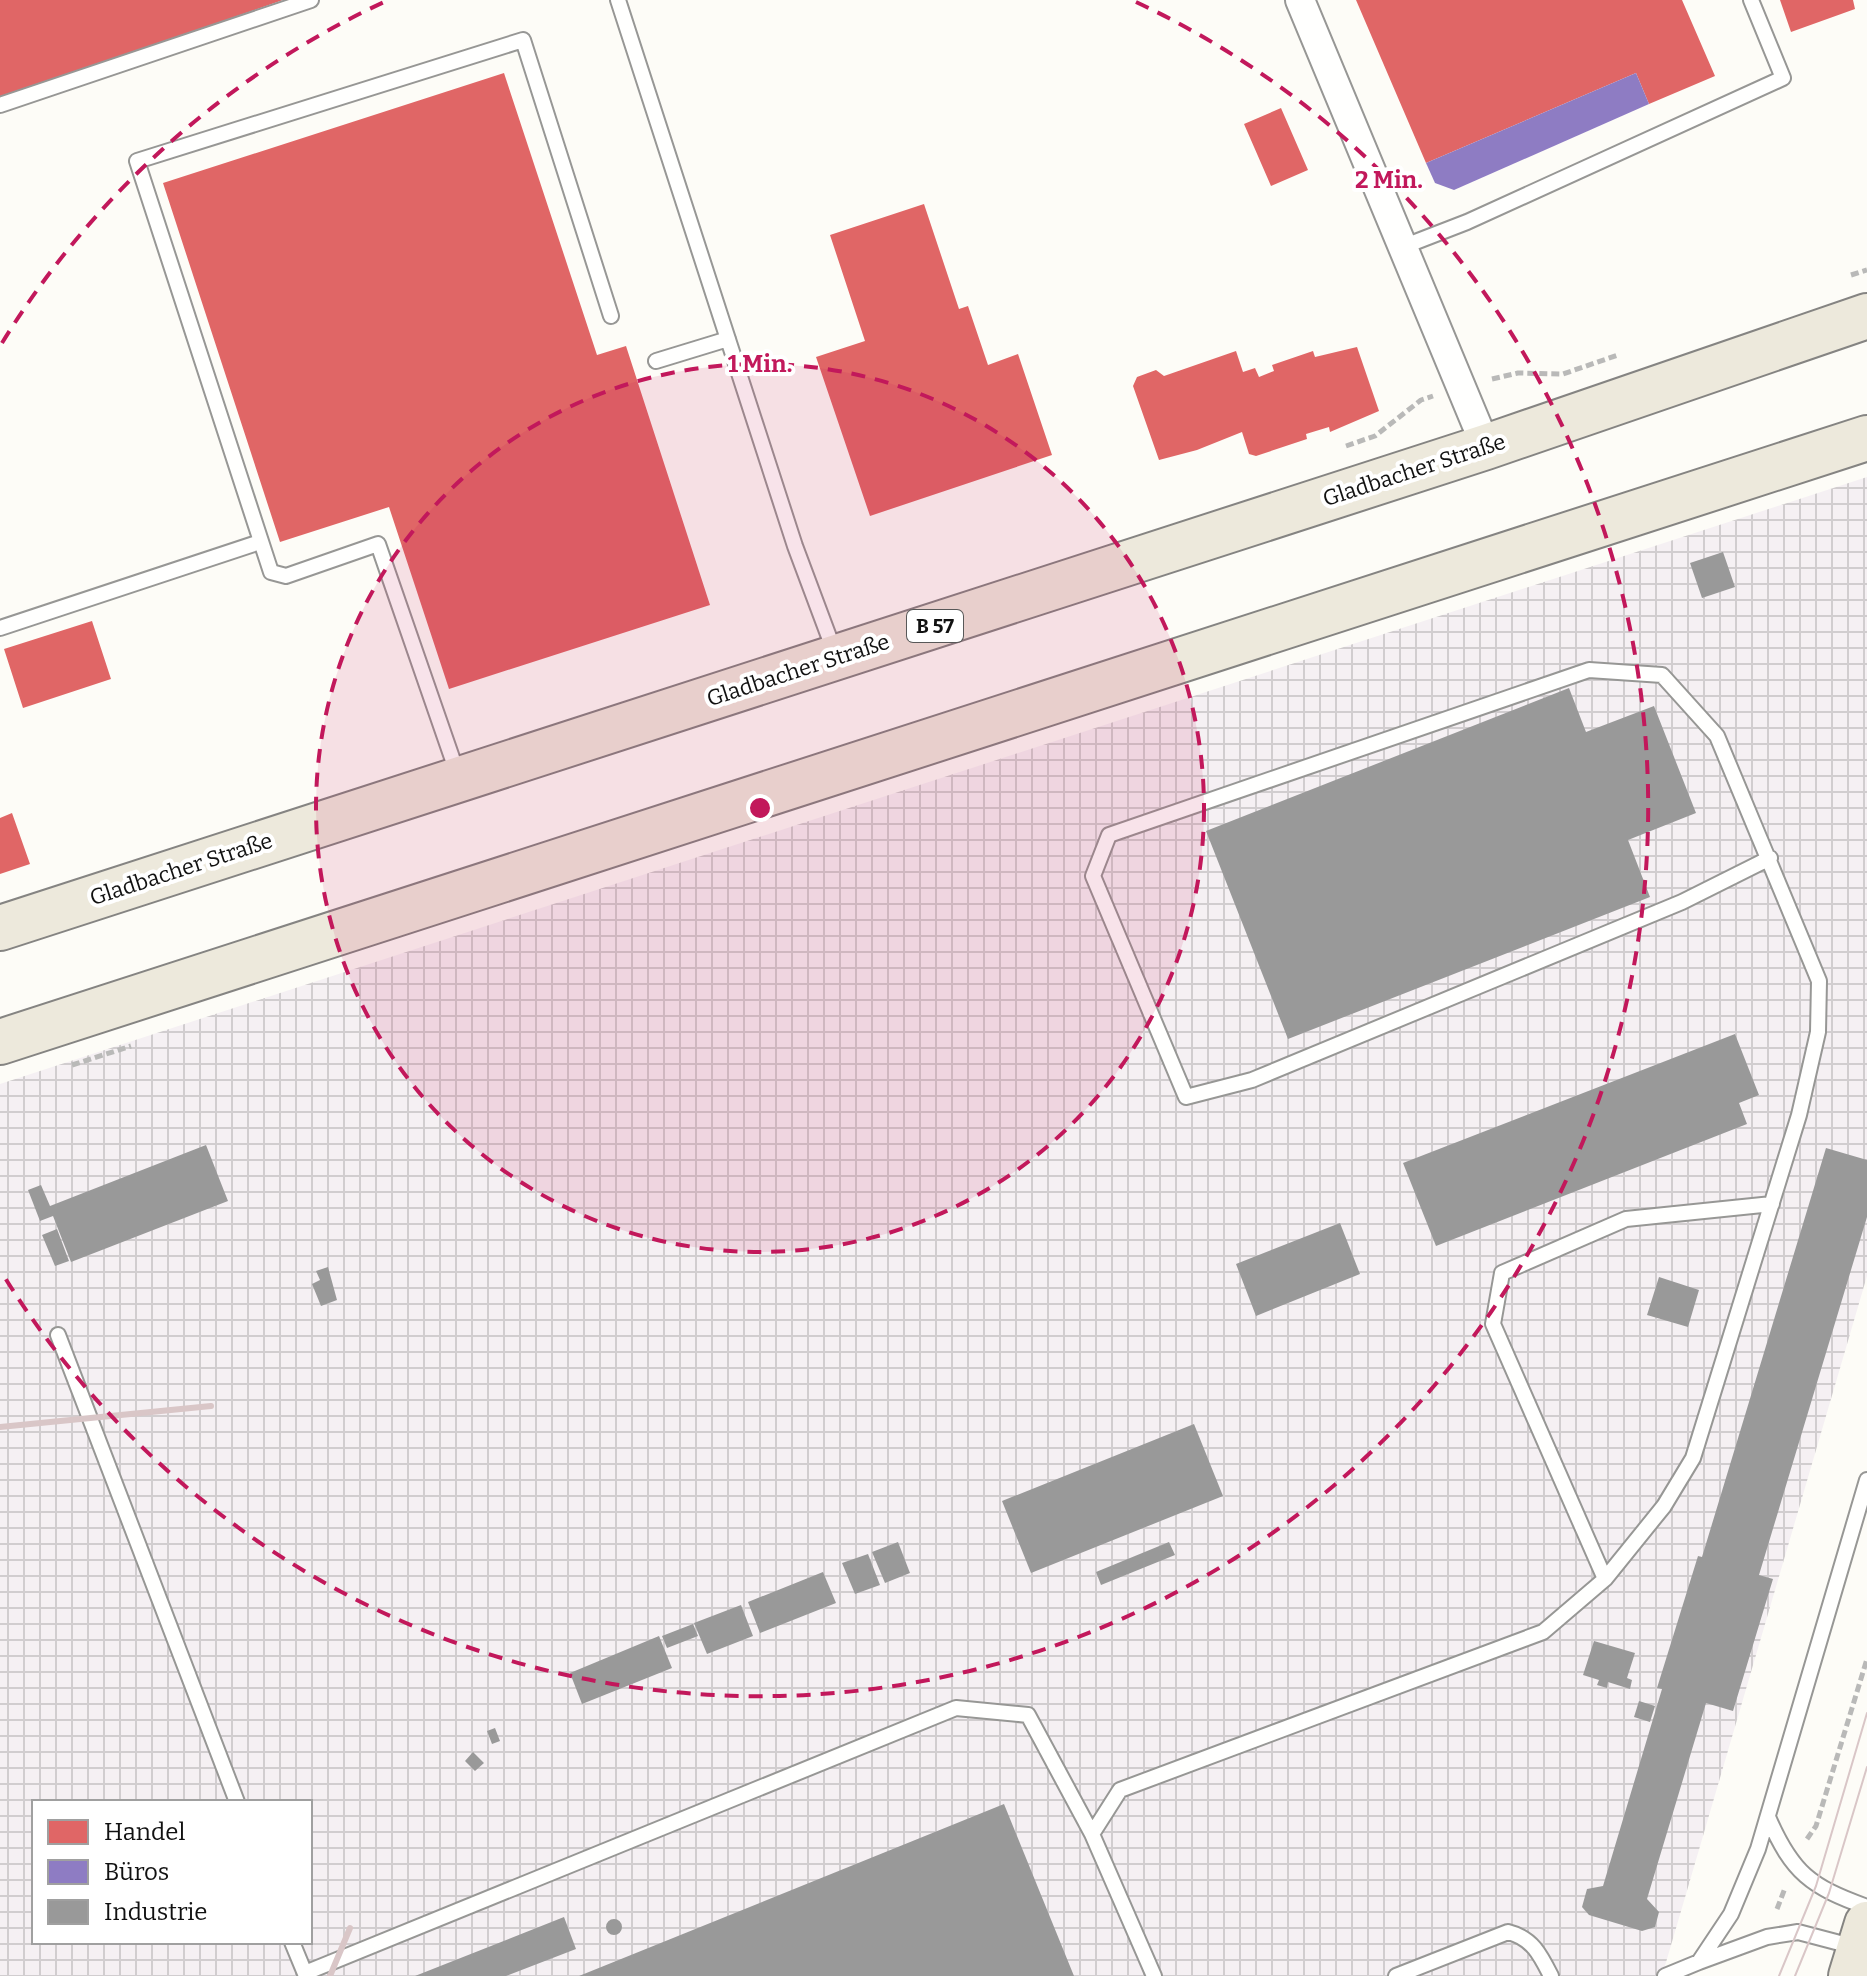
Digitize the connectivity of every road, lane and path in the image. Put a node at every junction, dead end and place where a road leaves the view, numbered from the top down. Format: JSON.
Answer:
{"nodes":[{"id":1,"x":311,"y":0,"type":"edge"},
{"id":2,"x":618,"y":0,"type":"edge"},
{"id":3,"x":1300,"y":0,"type":"edge"},
{"id":4,"x":1751,"y":0,"type":"edge"},
{"id":5,"x":0,"y":105,"type":"edge"},
{"id":6,"x":1405,"y":246,"type":"junction"},
{"id":7,"x":611,"y":316,"type":"dead end"},
{"id":8,"x":1867,"y":316,"type":"edge"},
{"id":9,"x":728,"y":339,"type":"junction"},
{"id":10,"x":656,"y":361,"type":"dead end"},
{"id":11,"x":1867,"y":438,"type":"edge"},
{"id":12,"x":1486,"y":447,"type":"junction"},
{"id":13,"x":260,"y":542,"type":"junction"},
{"id":14,"x":0,"y":628,"type":"edge"},
{"id":15,"x":837,"y":657,"type":"junction"},
{"id":16,"x":460,"y":779,"type":"junction"},
{"id":17,"x":1770,"y":858,"type":"junction"},
{"id":18,"x":0,"y":928,"type":"edge"},
{"id":19,"x":0,"y":1042,"type":"edge"},
{"id":20,"x":1772,"y":1204,"type":"junction"},
{"id":21,"x":58,"y":1335,"type":"dead end"},
{"id":22,"x":1867,"y":1480,"type":"edge"},
{"id":23,"x":1605,"y":1579,"type":"junction"},
{"id":24,"x":1867,"y":1659,"type":"edge"},
{"id":25,"x":236,"y":1800,"type":"edge"},
{"id":26,"x":1768,"y":1817,"type":"junction"},
{"id":27,"x":1092,"y":1834,"type":"junction"},
{"id":28,"x":1793,"y":1866,"type":"junction"},
{"id":29,"x":1767,"y":1937,"type":"junction"},
{"id":30,"x":1861,"y":1939,"type":"edge"},
{"id":31,"x":293,"y":1944,"type":"edge"},
{"id":32,"x":1699,"y":1962,"type":"junction"},
{"id":33,"x":306,"y":1974,"type":"edge"},
{"id":34,"x":1154,"y":1976,"type":"edge"},
{"id":35,"x":1396,"y":1976,"type":"edge"},
{"id":36,"x":1551,"y":1976,"type":"edge"},
{"id":37,"x":1665,"y":1976,"type":"edge"}],
"edges":[{"from":1,"to":5,"type":"lane"},
{"from":2,"to":9,"type":"lane"},
{"from":3,"to":6,"type":"street"},
{"from":4,"to":6,"type":"lane"},
{"from":6,"to":12,"type":"street"},
{"from":7,"to":13,"type":"lane"},
{"from":8,"to":12,"type":"main road","name":"Gladbacher Straße","number":"B 57"},
{"from":9,"to":10,"type":"lane"},
{"from":9,"to":15,"type":"lane"},
{"from":11,"to":19,"type":"main road"},
{"from":12,"to":15,"type":"main road","name":"Gladbacher Straße","number":"B 57"},
{"from":13,"to":14,"type":"lane"},
{"from":13,"to":16,"type":"lane"},
{"from":15,"to":16,"type":"main road","name":"Gladbacher Straße","number":"B 57"},
{"from":16,"to":18,"type":"main road","name":"Gladbacher Straße","number":"B 57"},
{"from":17,"to":17,"type":"lane"},
{"from":17,"to":20,"type":"lane"},
{"from":20,"to":23,"type":"lane"},
{"from":20,"to":23,"type":"lane"},
{"from":21,"to":25,"type":"lane"},
{"from":22,"to":26,"type":"lane"},
{"from":23,"to":27,"type":"lane"},
{"from":24,"to":28,"type":"path"},
{"from":26,"to":28,"type":"lane"},
{"from":26,"to":32,"type":"lane"},
{"from":27,"to":33,"type":"lane"},
{"from":27,"to":34,"type":"lane"},
{"from":28,"to":29,"type":"path"},
{"from":28,"to":30,"type":"lane"},
{"from":29,"to":30,"type":"lane"},
{"from":29,"to":32,"type":"lane"},
{"from":31,"to":33,"type":"lane"},
{"from":32,"to":37,"type":"lane"},
{"from":35,"to":36,"type":"lane"}]}
